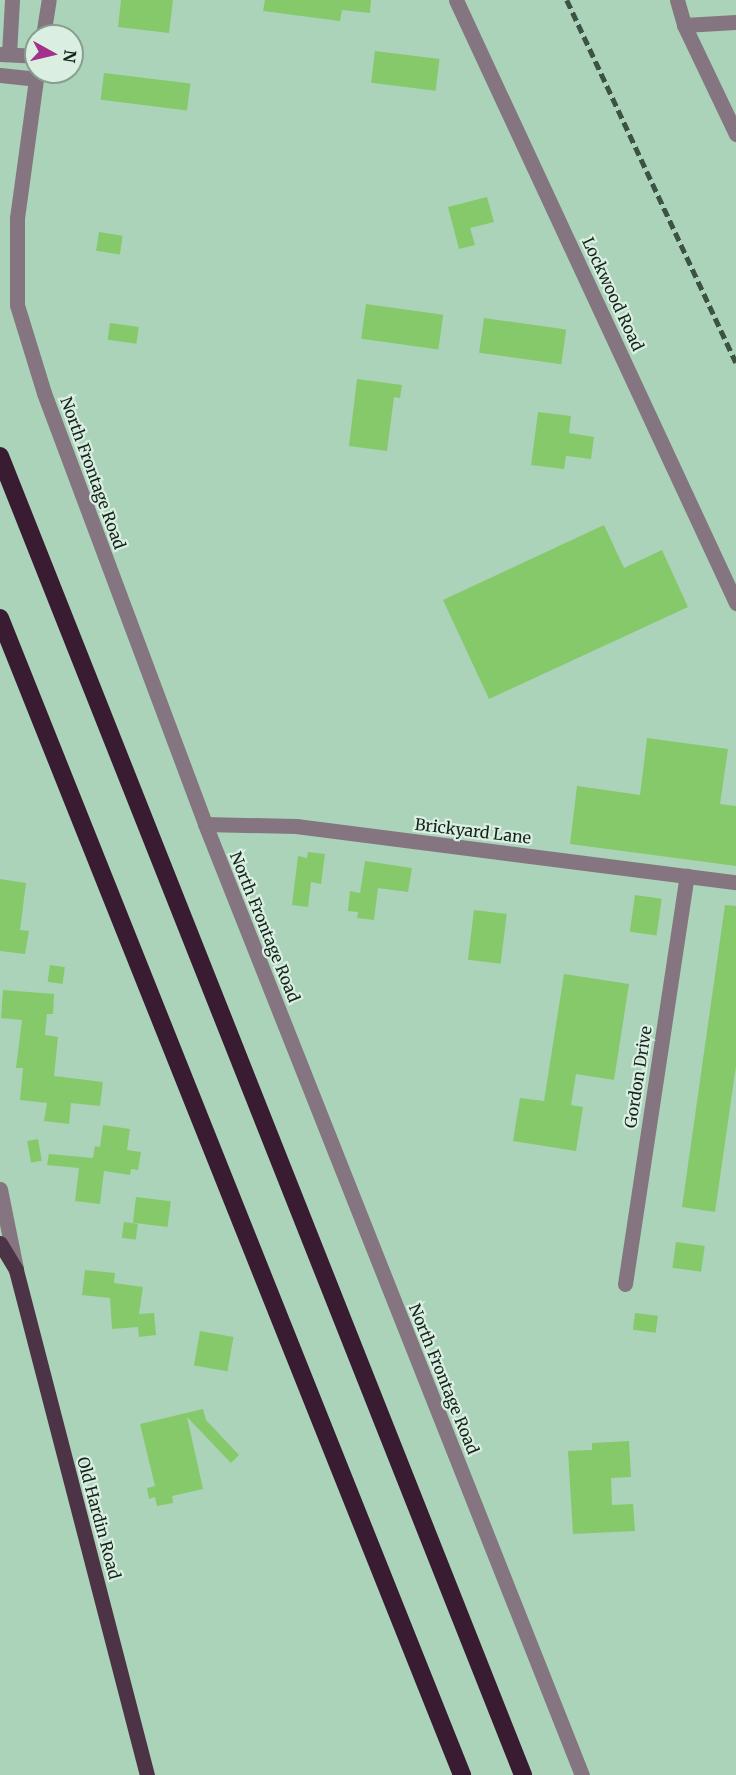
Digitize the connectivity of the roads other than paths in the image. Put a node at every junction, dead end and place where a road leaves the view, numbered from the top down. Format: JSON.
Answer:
{"nodes":[{"id":1,"x":12,"y":0,"type":"edge"},
{"id":2,"x":49,"y":0,"type":"edge"},
{"id":3,"x":456,"y":0,"type":"edge"},
{"id":4,"x":677,"y":0,"type":"edge"},
{"id":5,"x":736,"y":21,"type":"edge"},
{"id":6,"x":45,"y":24,"type":"edge"},
{"id":7,"x":684,"y":25,"type":"junction"},
{"id":8,"x":5,"y":54,"type":"edge"},
{"id":9,"x":24,"y":55,"type":"edge"},
{"id":10,"x":0,"y":75,"type":"edge"},
{"id":11,"x":24,"y":75,"type":"edge"},
{"id":12,"x":35,"y":84,"type":"edge"},
{"id":13,"x":736,"y":134,"type":"edge"},
{"id":14,"x":0,"y":456,"type":"edge"},
{"id":15,"x":736,"y":603,"type":"edge"},
{"id":16,"x":1,"y":620,"type":"edge"},
{"id":17,"x":205,"y":824,"type":"junction"},
{"id":18,"x":687,"y":876,"type":"junction"},
{"id":19,"x":736,"y":882,"type":"edge"},
{"id":20,"x":0,"y":1189,"type":"edge"},
{"id":21,"x":0,"y":1243,"type":"edge"},
{"id":22,"x":16,"y":1270,"type":"junction"},
{"id":23,"x":625,"y":1284,"type":"dead end"},
{"id":24,"x":147,"y":1775,"type":"edge"},
{"id":25,"x":462,"y":1775,"type":"edge"},
{"id":26,"x":523,"y":1775,"type":"edge"},
{"id":27,"x":582,"y":1775,"type":"edge"}],
"edges":[{"from":1,"to":8,"type":"street"},
{"from":2,"to":6,"type":"street"},
{"from":3,"to":15,"type":"street","name":"Lockwood Road"},
{"from":4,"to":7,"type":"street"},
{"from":5,"to":7,"type":"street"},
{"from":7,"to":13,"type":"street"},
{"from":8,"to":9,"type":"street"},
{"from":10,"to":11,"type":"street"},
{"from":12,"to":17,"type":"street","name":"North Frontage Road"},
{"from":14,"to":26,"type":"highway"},
{"from":16,"to":25,"type":"highway"},
{"from":17,"to":18,"type":"street","name":"Brickyard Lane"},
{"from":17,"to":27,"type":"street","name":"North Frontage Road"},
{"from":18,"to":19,"type":"street","name":"Brickyard Lane"},
{"from":18,"to":23,"type":"street","name":"Gordon Drive"},
{"from":20,"to":22,"type":"street","name":"Old Hardin Road"},
{"from":21,"to":22,"type":"main road","name":"Old Hardin Road"},
{"from":22,"to":24,"type":"main road","name":"Old Hardin Road"}]}
